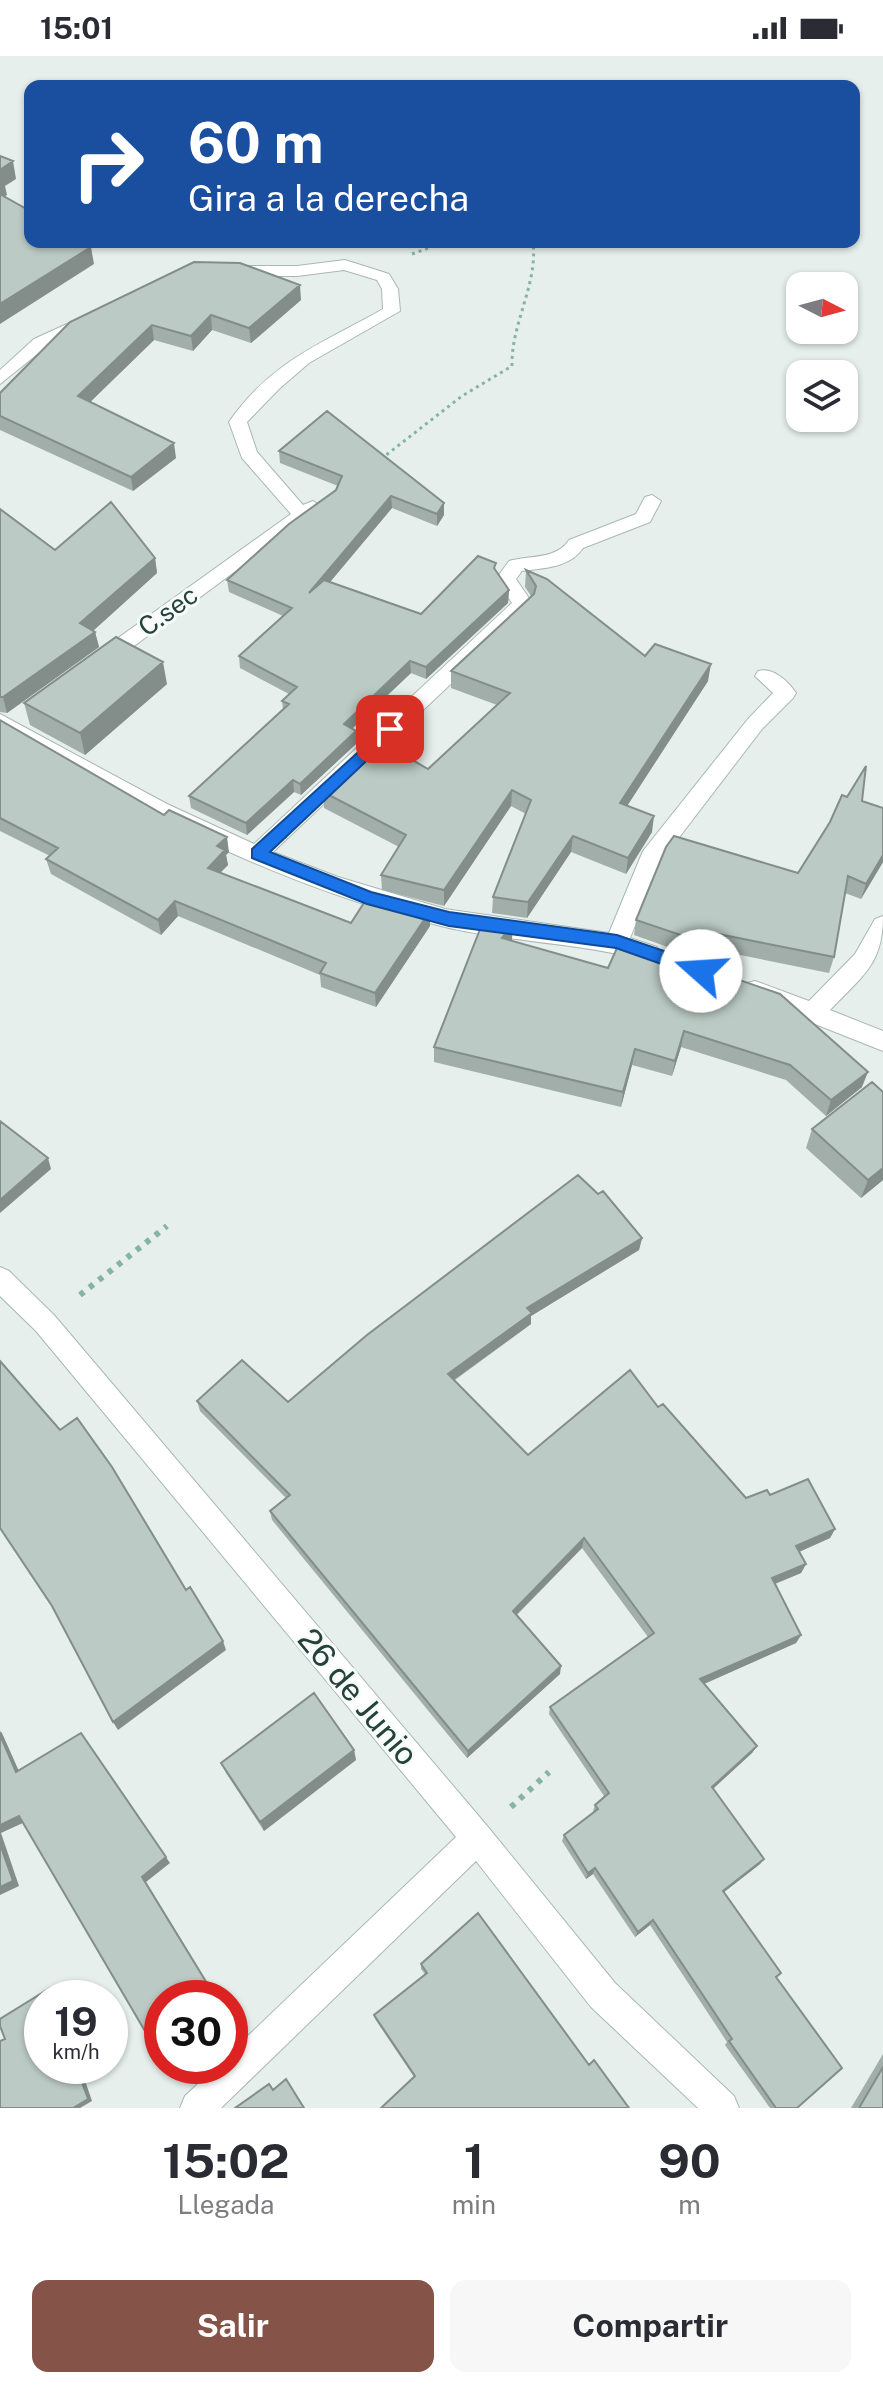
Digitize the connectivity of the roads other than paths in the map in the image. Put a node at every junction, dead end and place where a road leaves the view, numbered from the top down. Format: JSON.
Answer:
{"nodes":[{"id":1,"x":206,"y":270,"type":"edge"},
{"id":2,"x":104,"y":312,"type":"edge"},
{"id":3,"x":0,"y":379,"type":"edge"},
{"id":4,"x":328,"y":496,"type":"edge"},
{"id":5,"x":652,"y":501,"type":"dead end"},
{"id":6,"x":302,"y":515,"type":"junction"},
{"id":7,"x":85,"y":671,"type":"edge"},
{"id":8,"x":765,"y":676,"type":"dead end"},
{"id":9,"x":10,"y":722,"type":"edge"},
{"id":10,"x":258,"y":853,"type":"junction"},
{"id":11,"x":883,"y":925,"type":"edge"},
{"id":12,"x":617,"y":942,"type":"junction"},
{"id":13,"x":673,"y":961,"type":"edge"},
{"id":14,"x":730,"y":981,"type":"edge"},
{"id":15,"x":814,"y":1011,"type":"junction"},
{"id":16,"x":883,"y":1041,"type":"edge"},
{"id":17,"x":0,"y":1279,"type":"edge"},
{"id":18,"x":477,"y":1838,"type":"junction"},
{"id":19,"x":197,"y":2108,"type":"edge"},
{"id":20,"x":722,"y":2108,"type":"edge"}],
"edges":[{"from":1,"to":6,"type":"street"},
{"from":2,"to":3,"type":"street"},
{"from":4,"to":6,"type":"street","name":"C.sec"},
{"from":5,"to":10,"type":"street"},
{"from":6,"to":7,"type":"street","name":"C.sec"},
{"from":8,"to":12,"type":"street"},
{"from":9,"to":10,"type":"street"},
{"from":10,"to":12,"type":"street"},
{"from":11,"to":15,"type":"street"},
{"from":12,"to":13,"type":"street"},
{"from":14,"to":15,"type":"street"},
{"from":15,"to":16,"type":"street"},
{"from":17,"to":18,"type":"street","name":"26 de Junio"},
{"from":18,"to":19,"type":"street"},
{"from":18,"to":20,"type":"street","name":"26 de Junio"}]}
